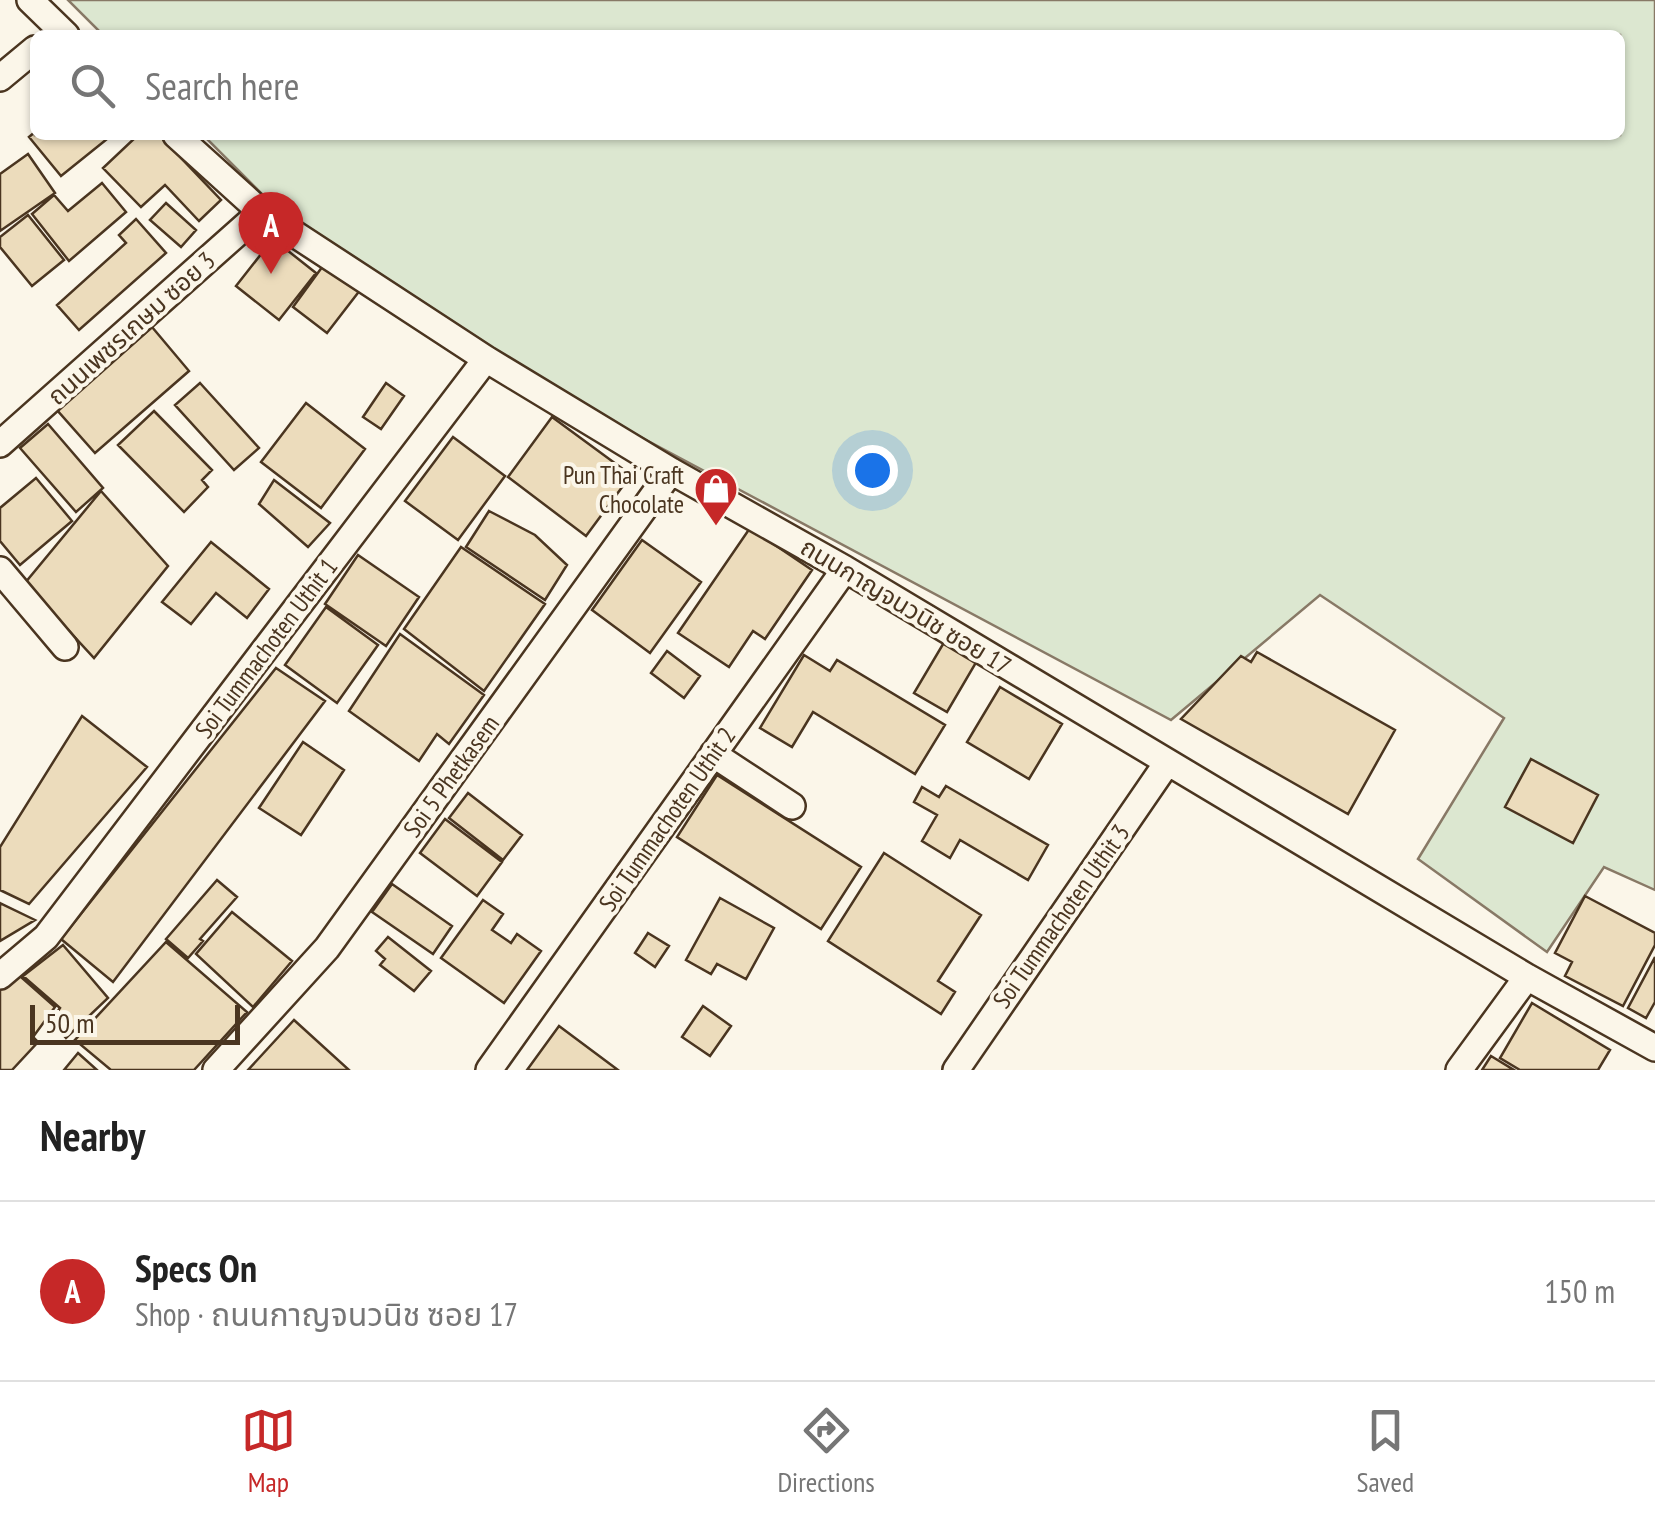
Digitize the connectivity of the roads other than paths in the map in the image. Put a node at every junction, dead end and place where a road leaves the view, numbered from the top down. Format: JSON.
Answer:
{"nodes":[{"id":1,"x":30,"y":0,"type":"edge"},
{"id":2,"x":56,"y":30,"type":"edge"},
{"id":3,"x":30,"y":53,"type":"edge"},
{"id":4,"x":0,"y":78,"type":"edge"},
{"id":5,"x":182,"y":140,"type":"edge"},
{"id":6,"x":261,"y":212,"type":"junction"},
{"id":7,"x":486,"y":360,"type":"junction"},
{"id":8,"x":0,"y":444,"type":"edge"},
{"id":9,"x":671,"y":470,"type":"junction"},
{"id":10,"x":845,"y":569,"type":"junction"},
{"id":11,"x":0,"y":570,"type":"edge"},
{"id":12,"x":65,"y":646,"type":"dead end"},
{"id":13,"x":713,"y":754,"type":"junction"},
{"id":14,"x":1167,"y":763,"type":"junction"},
{"id":15,"x":792,"y":806,"type":"dead end"},
{"id":16,"x":0,"y":976,"type":"edge"},
{"id":17,"x":1527,"y":976,"type":"junction"},
{"id":18,"x":1655,"y":1048,"type":"edge"},
{"id":19,"x":216,"y":1070,"type":"edge"},
{"id":20,"x":489,"y":1070,"type":"edge"},
{"id":21,"x":956,"y":1070,"type":"edge"},
{"id":22,"x":1460,"y":1070,"type":"edge"}],
"edges":[{"from":1,"to":2,"type":"street"},
{"from":3,"to":4,"type":"street"},
{"from":5,"to":6,"type":"street","name":"ถนนกาญจนวนิช ซอย 17"},
{"from":6,"to":7,"type":"street","name":"ถนนกาญจนวนิช ซอย 17"},
{"from":6,"to":8,"type":"street","name":"ถนนเพชรเกษม ซอย 3"},
{"from":7,"to":9,"type":"street","name":"ถนนกาญจนวนิช ซอย 17"},
{"from":7,"to":16,"type":"street","name":"Soi Tummachoten Uthit 1"},
{"from":9,"to":10,"type":"street","name":"ถนนกาญจนวนิช ซอย 17"},
{"from":9,"to":19,"type":"street","name":"Soi 5 Phetkasem"},
{"from":10,"to":13,"type":"street","name":"Soi Tummachoten Uthit 2"},
{"from":10,"to":14,"type":"street","name":"ถนนกาญจนวนิช ซอย 17"},
{"from":11,"to":12,"type":"street"},
{"from":13,"to":15,"type":"street"},
{"from":13,"to":20,"type":"street","name":"Soi Tummachoten Uthit 2"},
{"from":14,"to":17,"type":"street","name":"ถนนกาญจนวนิช ซอย 17"},
{"from":14,"to":21,"type":"street","name":"Soi Tummachoten Uthit 3"},
{"from":17,"to":18,"type":"street","name":"ถนนกาญจนวนิช ซอย 17"},
{"from":17,"to":22,"type":"street"}]}
